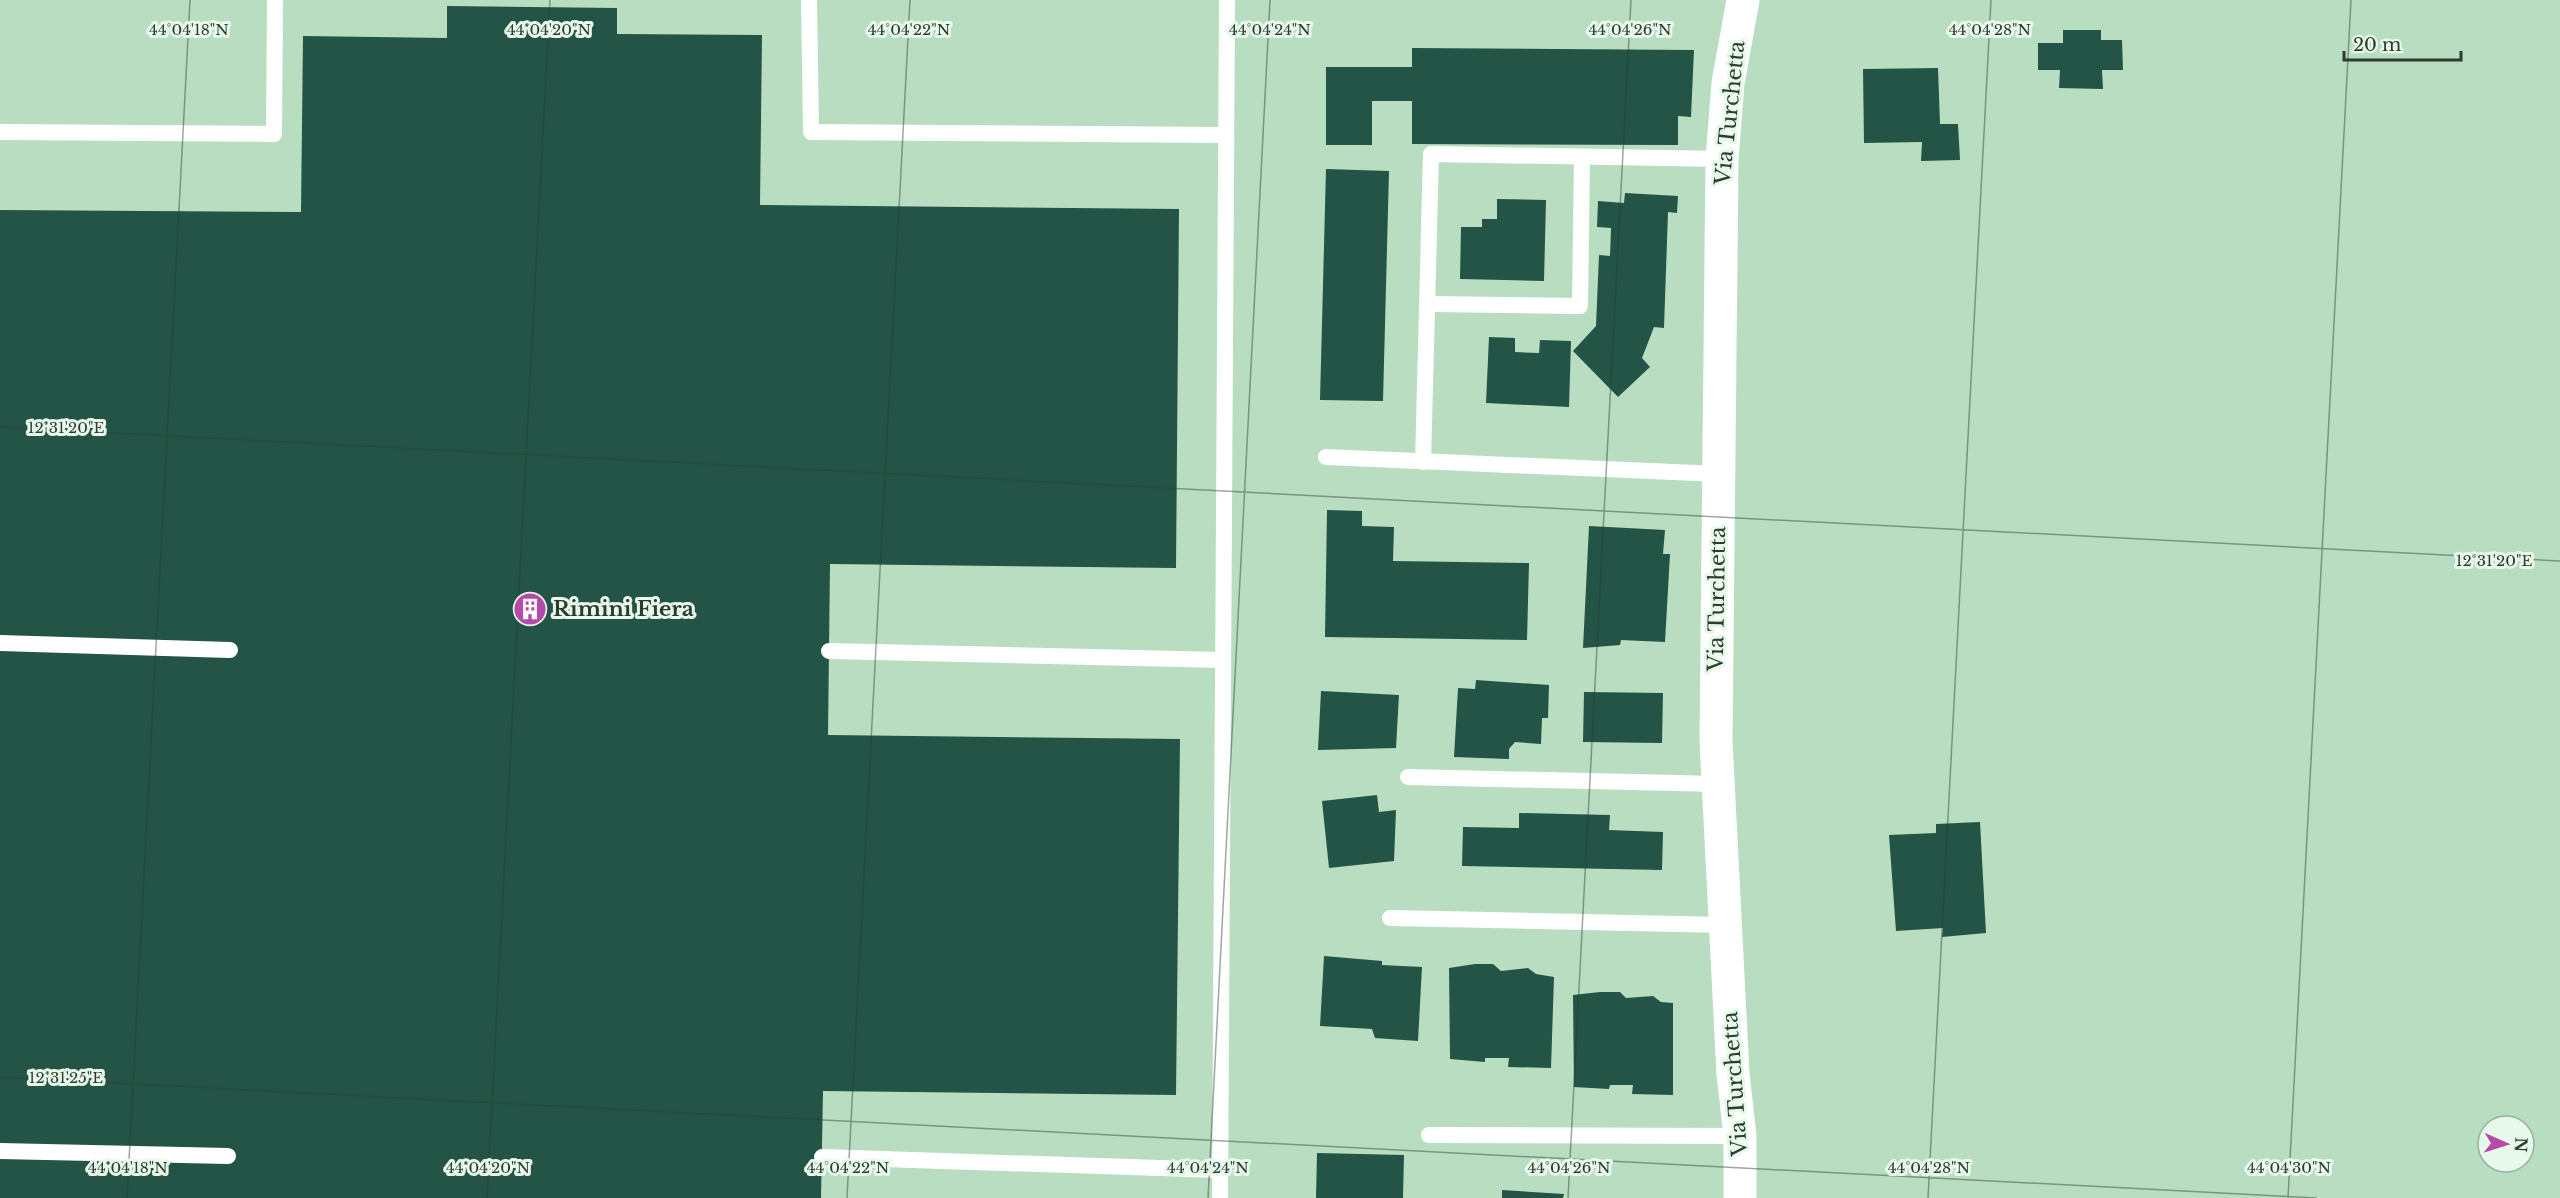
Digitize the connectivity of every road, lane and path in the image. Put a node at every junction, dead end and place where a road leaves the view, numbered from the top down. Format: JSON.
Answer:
{"nodes":[{"id":1,"x":275,"y":0,"type":"edge"},
{"id":2,"x":809,"y":0,"type":"edge"},
{"id":3,"x":1227,"y":0,"type":"edge"},
{"id":4,"x":1743,"y":0,"type":"edge"},
{"id":5,"x":0,"y":132,"type":"edge"},
{"id":6,"x":1226,"y":135,"type":"junction"},
{"id":7,"x":1582,"y":157,"type":"junction"},
{"id":8,"x":1722,"y":159,"type":"junction"},
{"id":9,"x":1427,"y":304,"type":"junction"},
{"id":10,"x":1326,"y":457,"type":"dead end"},
{"id":11,"x":1423,"y":462,"type":"junction"},
{"id":12,"x":1719,"y":474,"type":"junction"},
{"id":13,"x":0,"y":643,"type":"edge"},
{"id":14,"x":230,"y":651,"type":"dead end"},
{"id":15,"x":829,"y":651,"type":"dead end"},
{"id":16,"x":1223,"y":660,"type":"junction"},
{"id":17,"x":1408,"y":777,"type":"dead end"},
{"id":18,"x":1718,"y":784,"type":"junction"},
{"id":19,"x":1390,"y":918,"type":"dead end"},
{"id":20,"x":1726,"y":925,"type":"junction"},
{"id":21,"x":1429,"y":1135,"type":"dead end"},
{"id":22,"x":1740,"y":1136,"type":"junction"},
{"id":23,"x":0,"y":1151,"type":"edge"},
{"id":24,"x":228,"y":1156,"type":"dead end"},
{"id":25,"x":822,"y":1157,"type":"dead end"},
{"id":26,"x":1220,"y":1170,"type":"junction"},
{"id":27,"x":1220,"y":1198,"type":"edge"},
{"id":28,"x":1740,"y":1198,"type":"edge"}],
"edges":[{"from":1,"to":5,"type":"lane"},
{"from":2,"to":6,"type":"lane"},
{"from":3,"to":6,"type":"lane"},
{"from":4,"to":8,"type":"street","name":"Via Turchetta"},
{"from":6,"to":16,"type":"lane"},
{"from":7,"to":8,"type":"lane"},
{"from":7,"to":9,"type":"lane"},
{"from":7,"to":9,"type":"lane"},
{"from":8,"to":12,"type":"street","name":"Via Turchetta"},
{"from":9,"to":11,"type":"lane"},
{"from":10,"to":11,"type":"lane"},
{"from":11,"to":12,"type":"lane"},
{"from":12,"to":18,"type":"street","name":"Via Turchetta"},
{"from":13,"to":14,"type":"lane"},
{"from":15,"to":16,"type":"lane"},
{"from":16,"to":26,"type":"lane"},
{"from":17,"to":18,"type":"lane"},
{"from":18,"to":20,"type":"street","name":"Via Turchetta"},
{"from":19,"to":20,"type":"lane"},
{"from":20,"to":22,"type":"street","name":"Via Turchetta"},
{"from":21,"to":22,"type":"lane"},
{"from":22,"to":28,"type":"street","name":"Via Turchetta"},
{"from":23,"to":24,"type":"lane"},
{"from":25,"to":26,"type":"lane"},
{"from":26,"to":27,"type":"lane"}]}
